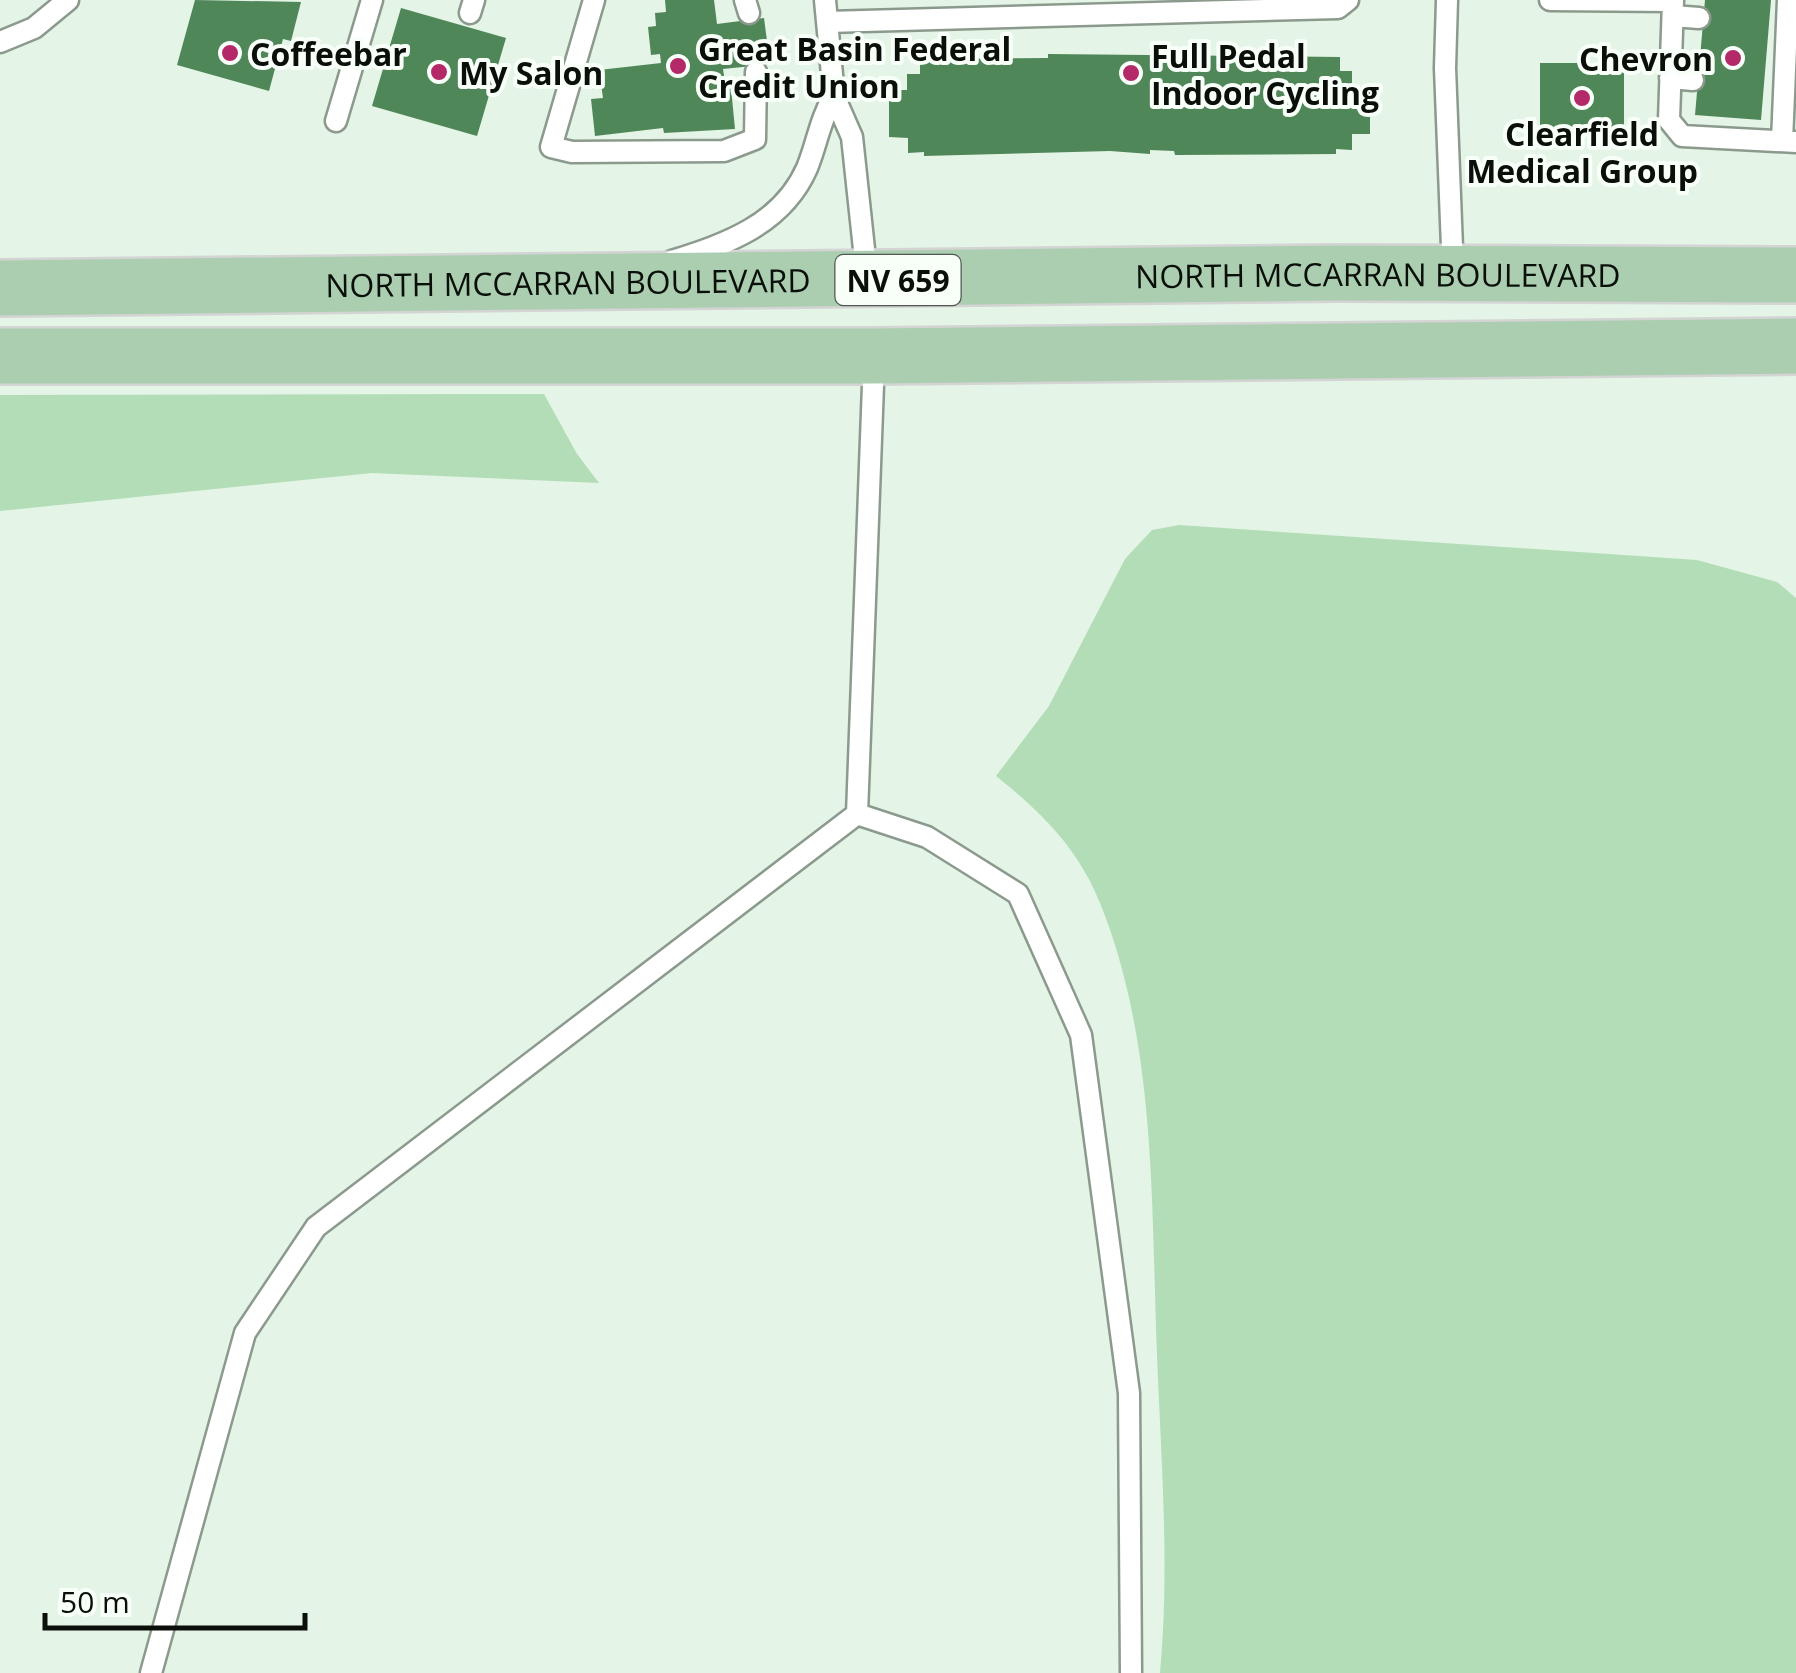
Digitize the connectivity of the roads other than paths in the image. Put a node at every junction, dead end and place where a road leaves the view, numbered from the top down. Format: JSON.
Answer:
{"nodes":[{"id":1,"x":68,"y":0,"type":"edge"},
{"id":2,"x":372,"y":0,"type":"edge"},
{"id":3,"x":594,"y":0,"type":"edge"},
{"id":4,"x":825,"y":0,"type":"edge"},
{"id":5,"x":1348,"y":0,"type":"edge"},
{"id":6,"x":1447,"y":0,"type":"edge"},
{"id":7,"x":1550,"y":0,"type":"edge"},
{"id":8,"x":1788,"y":0,"type":"edge"},
{"id":9,"x":1165,"y":6,"type":"edge"},
{"id":10,"x":1673,"y":6,"type":"edge"},
{"id":11,"x":923,"y":10,"type":"edge"},
{"id":12,"x":1699,"y":18,"type":"dead end"},
{"id":13,"x":827,"y":22,"type":"junction"},
{"id":14,"x":0,"y":42,"type":"edge"},
{"id":15,"x":756,"y":72,"type":"dead end"},
{"id":16,"x":1670,"y":78,"type":"junction"},
{"id":17,"x":1693,"y":80,"type":"dead end"},
{"id":18,"x":834,"y":96,"type":"junction"},
{"id":19,"x":336,"y":122,"type":"dead end"},
{"id":20,"x":1789,"y":141,"type":"edge"},
{"id":21,"x":1453,"y":275,"type":"junction"},
{"id":22,"x":1796,"y":276,"type":"edge"},
{"id":23,"x":868,"y":281,"type":"junction"},
{"id":24,"x":599,"y":283,"type":"junction"},
{"id":25,"x":0,"y":288,"type":"edge"},
{"id":26,"x":1796,"y":346,"type":"edge"},
{"id":27,"x":0,"y":356,"type":"edge"},
{"id":28,"x":874,"y":356,"type":"junction"},
{"id":29,"x":858,"y":814,"type":"junction"},
{"id":30,"x":152,"y":1673,"type":"edge"},
{"id":31,"x":1131,"y":1673,"type":"edge"}],
"edges":[{"from":1,"to":14,"type":"lane"},
{"from":2,"to":19,"type":"lane"},
{"from":3,"to":15,"type":"lane"},
{"from":4,"to":13,"type":"lane"},
{"from":5,"to":9,"type":"lane"},
{"from":6,"to":21,"type":"lane"},
{"from":7,"to":10,"type":"lane"},
{"from":8,"to":20,"type":"lane"},
{"from":9,"to":11,"type":"lane"},
{"from":10,"to":12,"type":"lane"},
{"from":10,"to":16,"type":"lane"},
{"from":11,"to":13,"type":"lane"},
{"from":13,"to":18,"type":"lane"},
{"from":16,"to":17,"type":"lane"},
{"from":16,"to":20,"type":"lane"},
{"from":18,"to":23,"type":"lane"},
{"from":18,"to":24,"type":"lane"},
{"from":21,"to":22,"type":"main road","name":"NORTH MCCARRAN BOULEVARD","number":"NV 659"},
{"from":21,"to":23,"type":"main road","name":"NORTH MCCARRAN BOULEVARD","number":"NV 659"},
{"from":23,"to":24,"type":"main road","name":"NORTH MCCARRAN BOULEVARD","number":"NV 659"},
{"from":23,"to":28,"type":"main road"},
{"from":24,"to":25,"type":"main road","name":"NORTH MCCARRAN BOULEVARD","number":"NV 659"},
{"from":26,"to":28,"type":"main road"},
{"from":27,"to":28,"type":"main road"},
{"from":28,"to":29,"type":"lane"},
{"from":29,"to":30,"type":"lane"},
{"from":29,"to":31,"type":"lane"}]}
